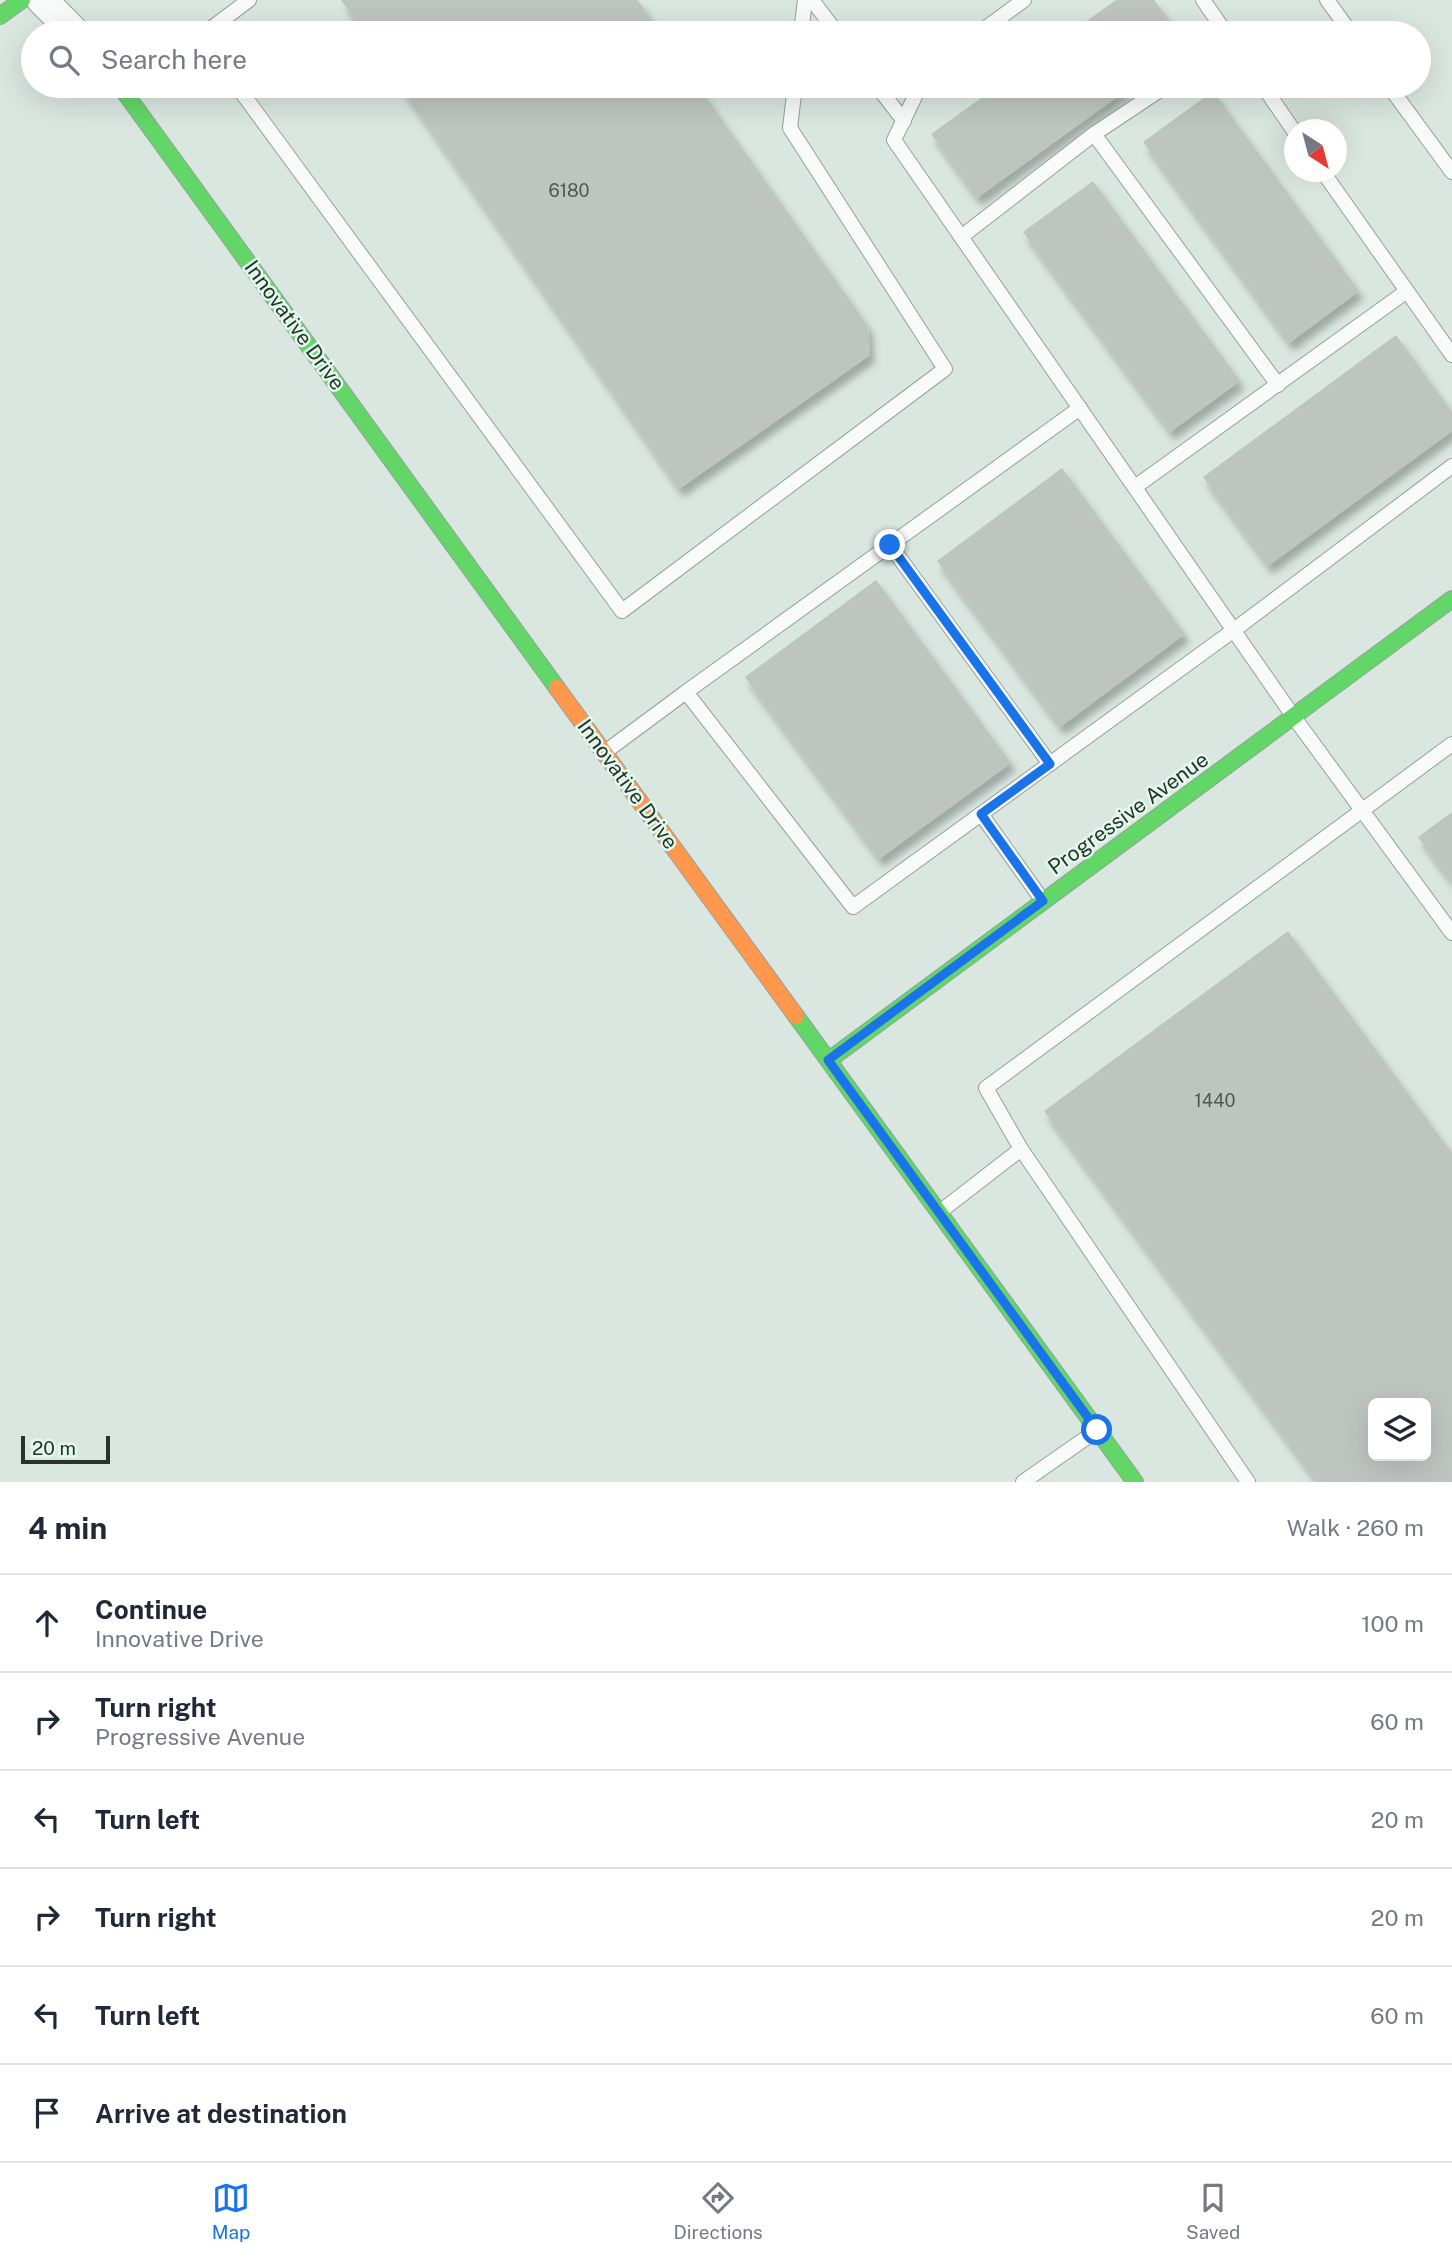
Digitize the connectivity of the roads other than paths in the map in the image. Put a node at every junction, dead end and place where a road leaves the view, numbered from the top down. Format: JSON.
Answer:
{"nodes":[{"id":1,"x":22,"y":0,"type":"edge"},
{"id":2,"x":42,"y":0,"type":"edge"},
{"id":3,"x":248,"y":0,"type":"edge"},
{"id":4,"x":805,"y":0,"type":"edge"},
{"id":5,"x":812,"y":0,"type":"edge"},
{"id":6,"x":1024,"y":0,"type":"edge"},
{"id":7,"x":1203,"y":0,"type":"edge"},
{"id":8,"x":1327,"y":0,"type":"edge"},
{"id":9,"x":0,"y":16,"type":"edge"},
{"id":10,"x":63,"y":21,"type":"edge"},
{"id":11,"x":221,"y":21,"type":"edge"},
{"id":12,"x":802,"y":21,"type":"edge"},
{"id":13,"x":828,"y":21,"type":"edge"},
{"id":14,"x":995,"y":21,"type":"edge"},
{"id":15,"x":1218,"y":21,"type":"edge"},
{"id":16,"x":1342,"y":21,"type":"edge"},
{"id":17,"x":129,"y":98,"type":"edge"},
{"id":18,"x":246,"y":98,"type":"edge"},
{"id":19,"x":794,"y":98,"type":"edge"},
{"id":20,"x":886,"y":98,"type":"edge"},
{"id":21,"x":915,"y":98,"type":"edge"},
{"id":22,"x":1148,"y":98,"type":"edge"},
{"id":23,"x":1271,"y":98,"type":"edge"},
{"id":24,"x":1398,"y":98,"type":"edge"},
{"id":25,"x":1286,"y":119,"type":"edge"},
{"id":26,"x":904,"y":121,"type":"junction"},
{"id":27,"x":1094,"y":134,"type":"junction"},
{"id":28,"x":1452,"y":172,"type":"edge"},
{"id":29,"x":1330,"y":182,"type":"edge"},
{"id":30,"x":961,"y":237,"type":"junction"},
{"id":31,"x":1407,"y":292,"type":"junction"},
{"id":32,"x":1452,"y":355,"type":"edge"},
{"id":33,"x":1278,"y":385,"type":"junction"},
{"id":34,"x":1080,"y":408,"type":"junction"},
{"id":35,"x":1452,"y":466,"type":"edge"},
{"id":36,"x":1135,"y":487,"type":"junction"},
{"id":37,"x":890,"y":545,"type":"junction"},
{"id":38,"x":1452,"y":599,"type":"edge"},
{"id":39,"x":1234,"y":630,"type":"junction"},
{"id":40,"x":686,"y":692,"type":"junction"},
{"id":41,"x":1293,"y":716,"type":"junction"},
{"id":42,"x":1452,"y":744,"type":"edge"},
{"id":43,"x":605,"y":752,"type":"junction"},
{"id":44,"x":1050,"y":764,"type":"junction"},
{"id":45,"x":1362,"y":810,"type":"junction"},
{"id":46,"x":981,"y":814,"type":"junction"},
{"id":47,"x":1043,"y":901,"type":"junction"},
{"id":48,"x":1452,"y":933,"type":"edge"},
{"id":49,"x":828,"y":1060,"type":"junction"},
{"id":50,"x":1021,"y":1149,"type":"junction"},
{"id":51,"x":939,"y":1212,"type":"junction"},
{"id":52,"x":1097,"y":1430,"type":"junction"},
{"id":53,"x":1023,"y":1482,"type":"edge"},
{"id":54,"x":1135,"y":1482,"type":"edge"},
{"id":55,"x":1248,"y":1482,"type":"edge"}],
"edges":[{"from":1,"to":9,"type":"street"},
{"from":2,"to":10,"type":"street"},
{"from":3,"to":11,"type":"lane"},
{"from":4,"to":12,"type":"lane"},
{"from":5,"to":13,"type":"lane"},
{"from":6,"to":14,"type":"lane"},
{"from":7,"to":15,"type":"lane"},
{"from":8,"to":16,"type":"lane"},
{"from":17,"to":43,"type":"street","name":"Innovative Drive"},
{"from":18,"to":19,"type":"lane"},
{"from":20,"to":26,"type":"lane"},
{"from":21,"to":26,"type":"lane"},
{"from":22,"to":27,"type":"lane"},
{"from":23,"to":25,"type":"lane"},
{"from":24,"to":28,"type":"lane"},
{"from":26,"to":30,"type":"lane"},
{"from":27,"to":30,"type":"lane"},
{"from":27,"to":33,"type":"lane"},
{"from":29,"to":31,"type":"lane"},
{"from":30,"to":34,"type":"lane"},
{"from":31,"to":32,"type":"lane"},
{"from":31,"to":33,"type":"lane"},
{"from":33,"to":36,"type":"lane"},
{"from":34,"to":36,"type":"lane"},
{"from":34,"to":37,"type":"lane"},
{"from":35,"to":39,"type":"lane"},
{"from":36,"to":39,"type":"lane"},
{"from":37,"to":40,"type":"lane"},
{"from":37,"to":44,"type":"lane"},
{"from":38,"to":41,"type":"street","name":"Progressive Avenue"},
{"from":39,"to":41,"type":"lane"},
{"from":39,"to":44,"type":"lane"},
{"from":40,"to":43,"type":"lane"},
{"from":40,"to":46,"type":"lane"},
{"from":41,"to":45,"type":"lane"},
{"from":41,"to":47,"type":"street","name":"Progressive Avenue"},
{"from":42,"to":45,"type":"lane"},
{"from":43,"to":49,"type":"street","name":"Innovative Drive"},
{"from":44,"to":46,"type":"lane"},
{"from":45,"to":48,"type":"lane"},
{"from":45,"to":50,"type":"lane"},
{"from":46,"to":47,"type":"lane"},
{"from":47,"to":49,"type":"street","name":"Progressive Avenue"},
{"from":49,"to":51,"type":"street","name":"Innovative Drive"},
{"from":50,"to":51,"type":"lane"},
{"from":50,"to":55,"type":"lane"},
{"from":51,"to":52,"type":"street","name":"Innovative Drive"},
{"from":52,"to":53,"type":"lane"},
{"from":52,"to":54,"type":"street","name":"Innovative Drive"}]}
